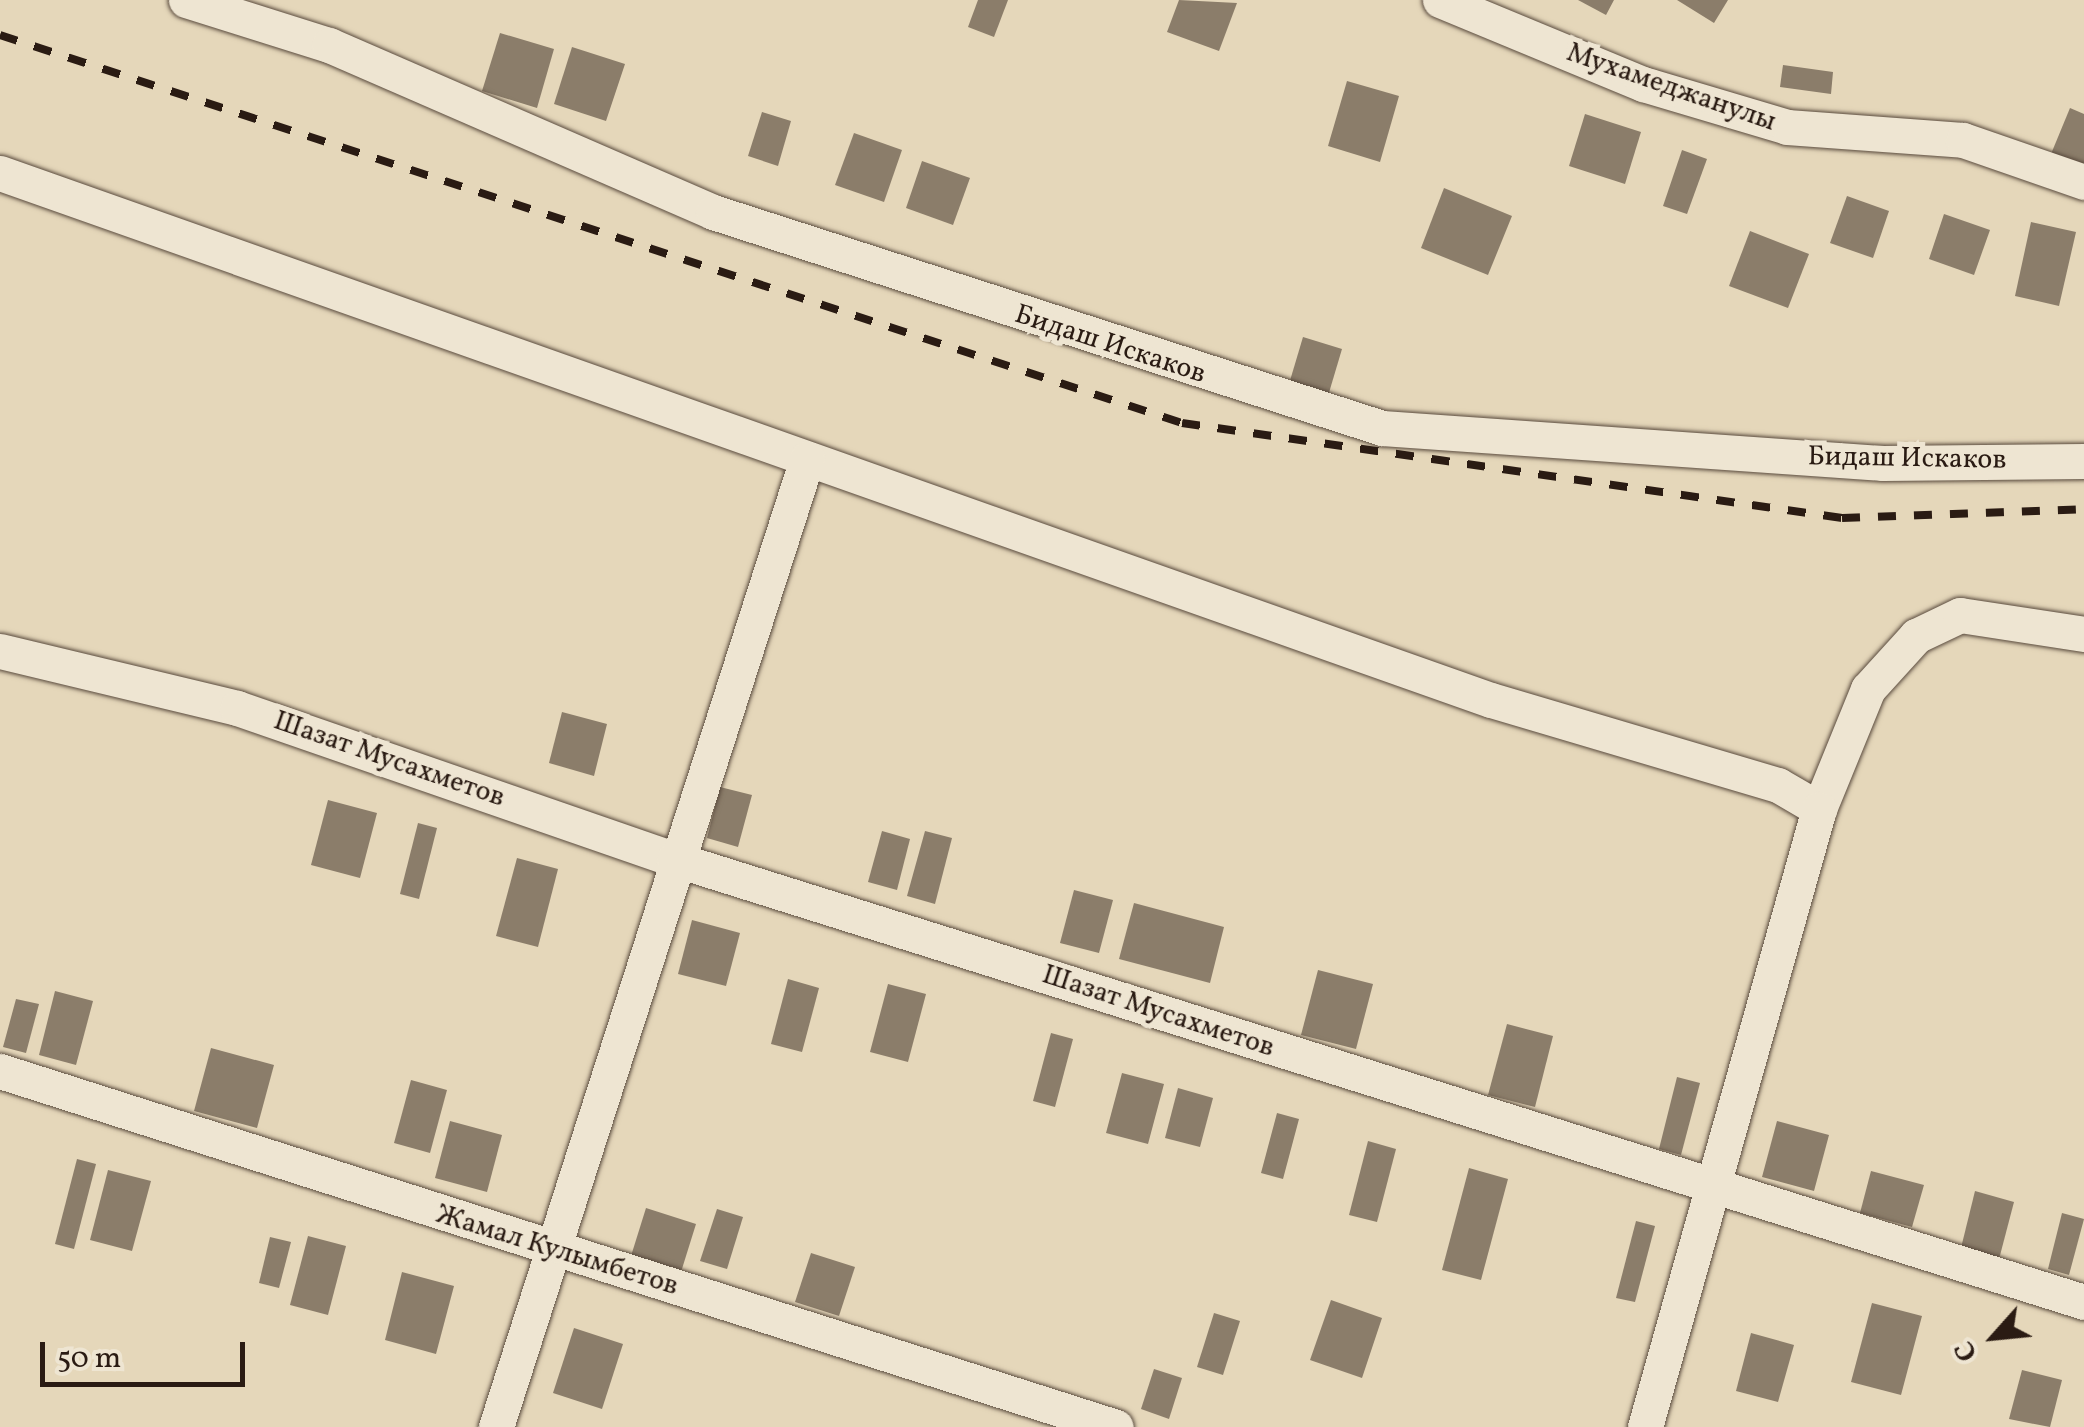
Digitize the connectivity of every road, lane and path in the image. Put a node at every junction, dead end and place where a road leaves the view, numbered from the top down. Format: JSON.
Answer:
{"nodes":[{"id":1,"x":186,"y":0,"type":"edge"},
{"id":2,"x":1440,"y":0,"type":"edge"},
{"id":3,"x":0,"y":173,"type":"edge"},
{"id":4,"x":2084,"y":182,"type":"edge"},
{"id":5,"x":807,"y":458,"type":"junction"},
{"id":6,"x":2084,"y":462,"type":"edge"},
{"id":7,"x":2084,"y":634,"type":"edge"},
{"id":8,"x":0,"y":652,"type":"edge"},
{"id":9,"x":1819,"y":809,"type":"junction"},
{"id":10,"x":674,"y":859,"type":"junction"},
{"id":11,"x":0,"y":1070,"type":"edge"},
{"id":12,"x":1709,"y":1186,"type":"junction"},
{"id":13,"x":551,"y":1251,"type":"junction"},
{"id":14,"x":2084,"y":1302,"type":"edge"},
{"id":15,"x":496,"y":1427,"type":"edge"},
{"id":16,"x":1116,"y":1427,"type":"edge"},
{"id":17,"x":1645,"y":1427,"type":"edge"}],
"edges":[{"from":1,"to":6,"type":"street","name":"Бидаш Искаков"},
{"from":2,"to":4,"type":"street","name":"Мухамеджанулы"},
{"from":3,"to":5,"type":"street"},
{"from":5,"to":9,"type":"street"},
{"from":5,"to":10,"type":"street"},
{"from":7,"to":9,"type":"street"},
{"from":8,"to":10,"type":"street","name":"Шазат Мусахметов"},
{"from":9,"to":12,"type":"street"},
{"from":10,"to":12,"type":"street","name":"Шазат Мусахметов"},
{"from":10,"to":13,"type":"street"},
{"from":11,"to":13,"type":"street","name":"Жамал Кулымбетов"},
{"from":12,"to":14,"type":"street","name":"Шазат Мусахметов"},
{"from":12,"to":17,"type":"street"},
{"from":13,"to":15,"type":"street"},
{"from":13,"to":16,"type":"street","name":"Жамал Кулымбетов"}]}
